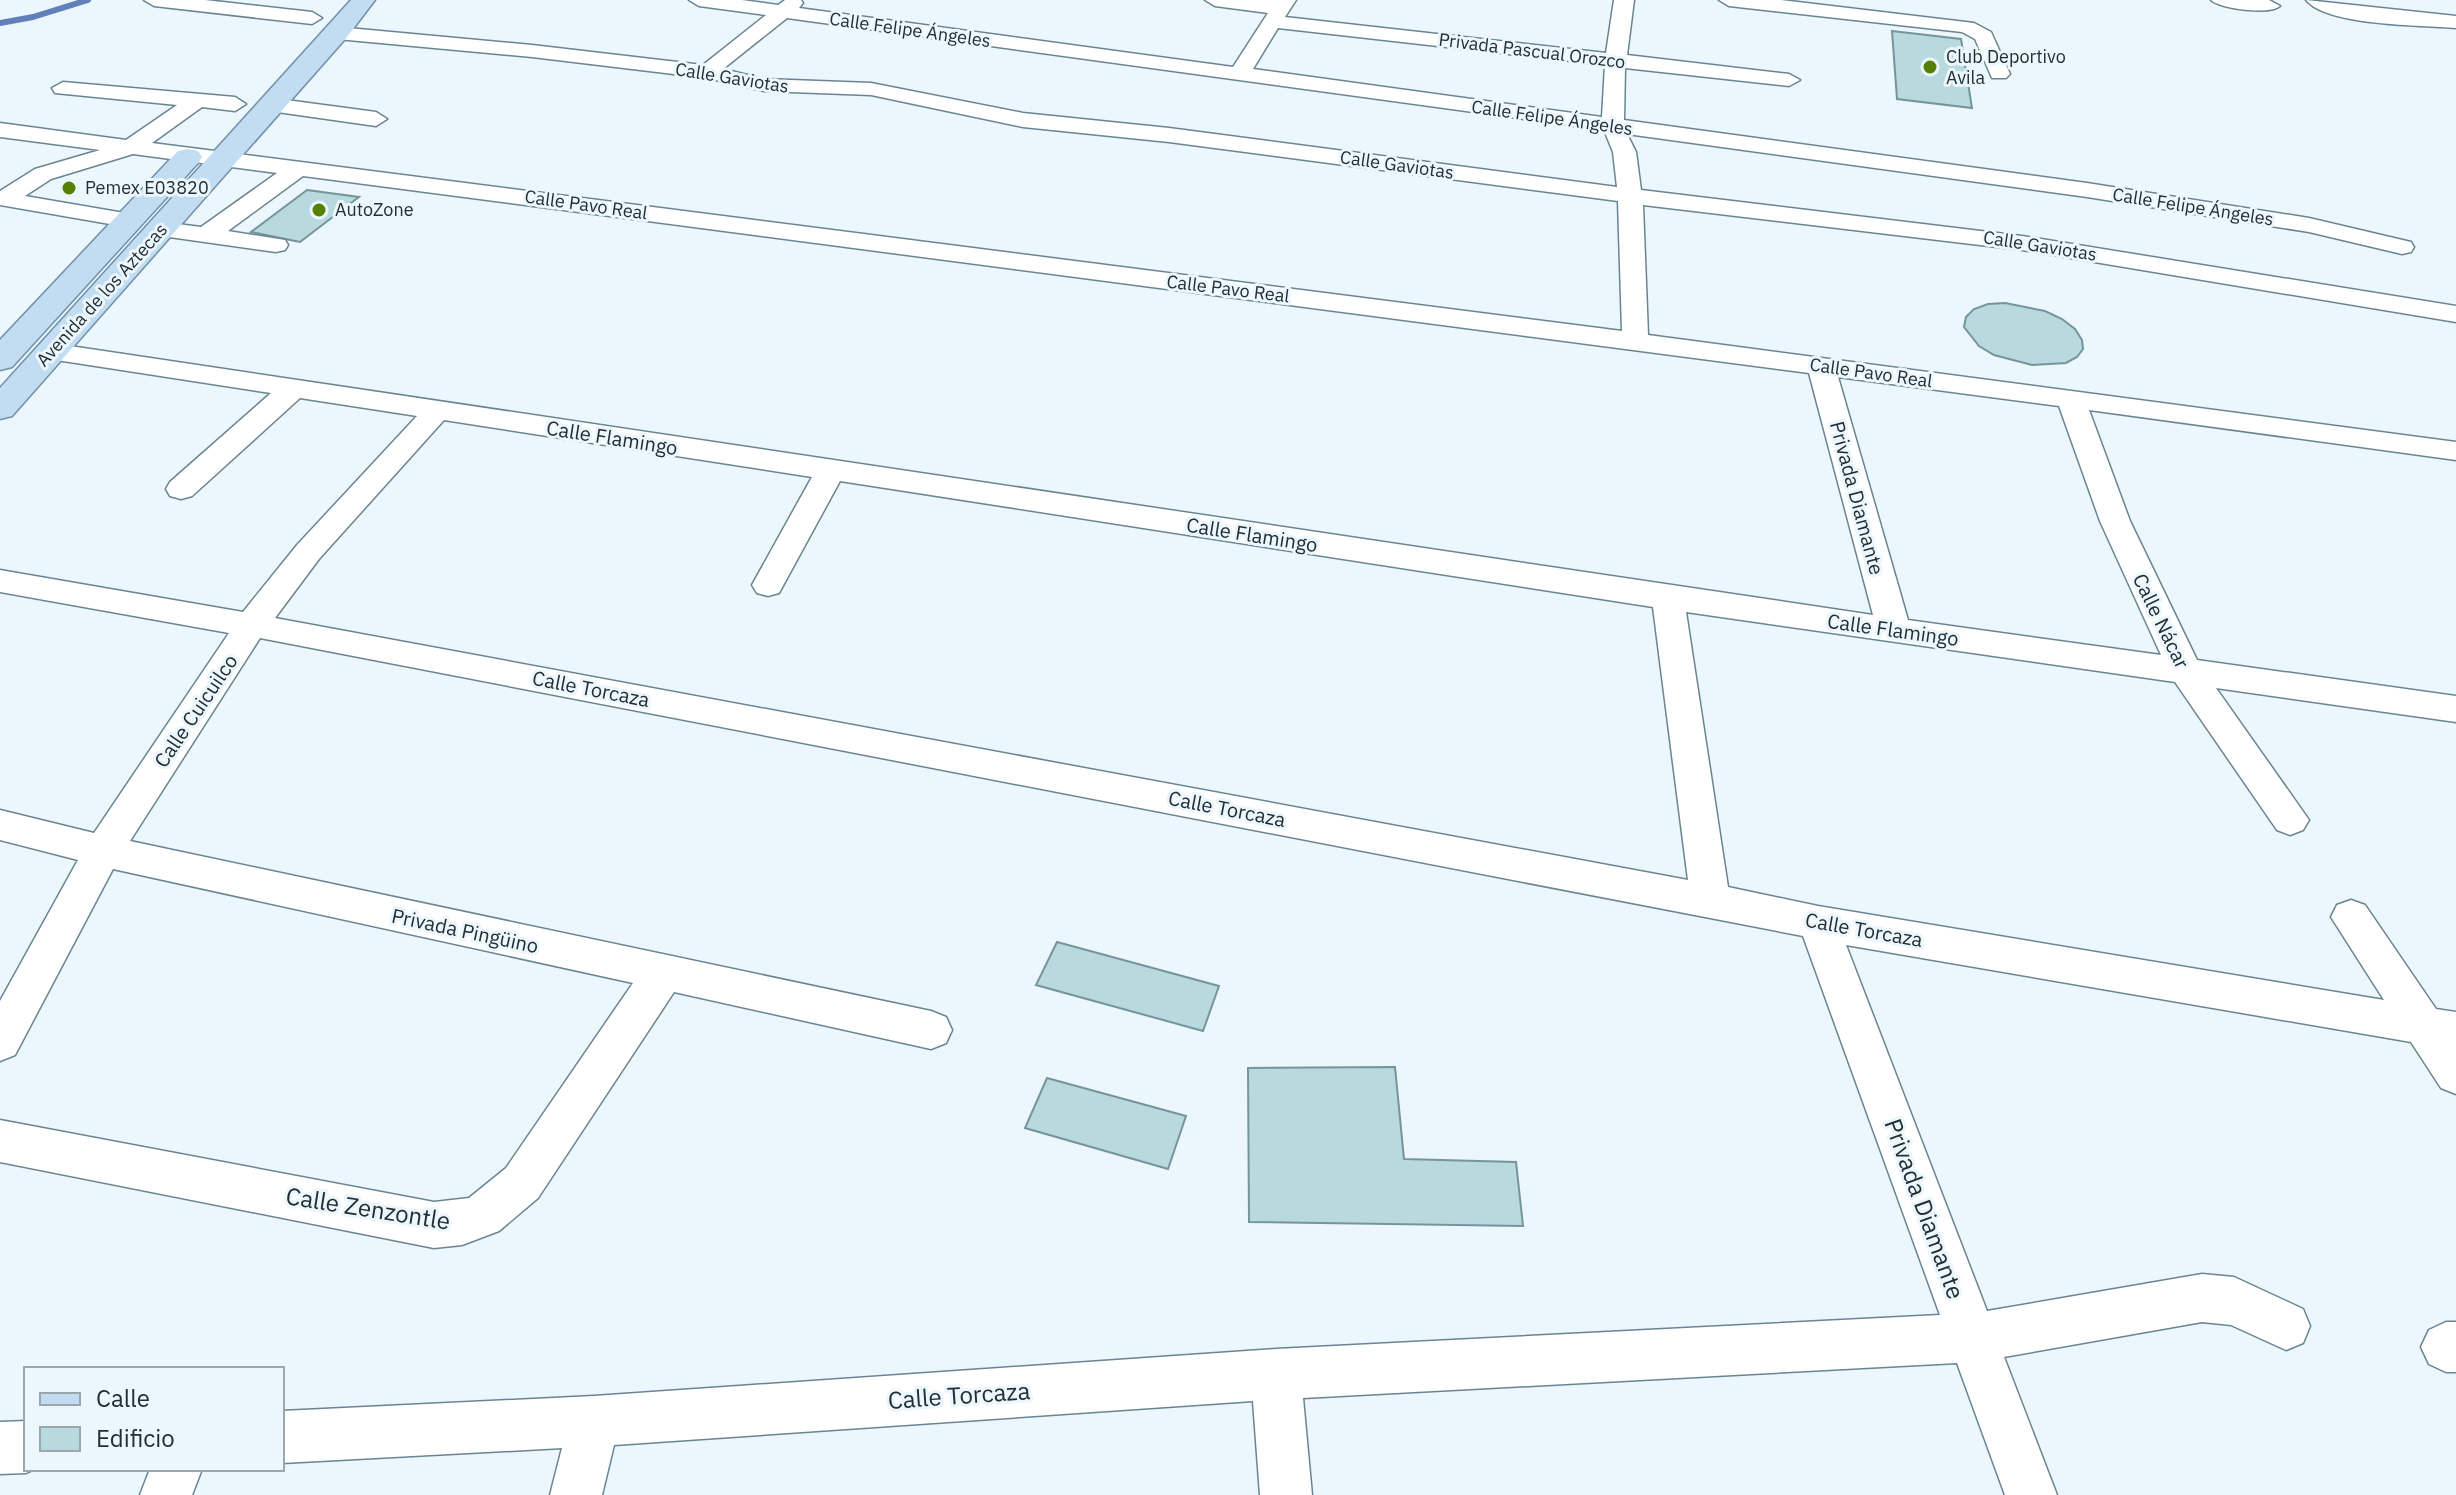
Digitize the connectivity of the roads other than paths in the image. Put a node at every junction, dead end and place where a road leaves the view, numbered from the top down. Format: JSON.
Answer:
{"nodes":[{"id":1,"x":154,"y":0,"type":"edge"},
{"id":2,"x":363,"y":0,"type":"edge"},
{"id":3,"x":699,"y":0,"type":"edge"},
{"id":4,"x":1215,"y":0,"type":"edge"},
{"id":5,"x":1624,"y":0,"type":"edge"},
{"id":6,"x":1729,"y":0,"type":"edge"},
{"id":7,"x":2221,"y":0,"type":"edge"},
{"id":8,"x":2316,"y":0,"type":"edge"},
{"id":9,"x":790,"y":6,"type":"edge"},
{"id":10,"x":2270,"y":6,"type":"dead end"},
{"id":11,"x":320,"y":9,"type":"edge"},
{"id":12,"x":1281,"y":10,"type":"edge"},
{"id":13,"x":2456,"y":22,"type":"edge"},
{"id":14,"x":337,"y":33,"type":"junction"},
{"id":15,"x":292,"y":40,"type":"dead end"},
{"id":16,"x":1617,"y":61,"type":"junction"},
{"id":17,"x":707,"y":72,"type":"junction"},
{"id":18,"x":1999,"y":74,"type":"dead end"},
{"id":19,"x":1238,"y":76,"type":"junction"},
{"id":20,"x":1789,"y":80,"type":"dead end"},
{"id":21,"x":63,"y":88,"type":"dead end"},
{"id":22,"x":263,"y":94,"type":"junction"},
{"id":23,"x":196,"y":102,"type":"junction"},
{"id":24,"x":235,"y":104,"type":"junction"},
{"id":25,"x":376,"y":119,"type":"dead end"},
{"id":26,"x":1613,"y":126,"type":"junction"},
{"id":27,"x":0,"y":130,"type":"edge"},
{"id":28,"x":221,"y":160,"type":"junction"},
{"id":29,"x":131,"y":164,"type":"junction"},
{"id":30,"x":179,"y":166,"type":"junction"},
{"id":31,"x":300,"y":167,"type":"junction"},
{"id":32,"x":1631,"y":196,"type":"junction"},
{"id":33,"x":127,"y":220,"type":"junction"},
{"id":34,"x":162,"y":229,"type":"junction"},
{"id":35,"x":206,"y":235,"type":"junction"},
{"id":36,"x":276,"y":245,"type":"dead end"},
{"id":37,"x":2402,"y":247,"type":"dead end"},
{"id":38,"x":2456,"y":314,"type":"edge"},
{"id":39,"x":1635,"y":341,"type":"junction"},
{"id":40,"x":5,"y":348,"type":"edge"},
{"id":41,"x":50,"y":351,"type":"junction"},
{"id":42,"x":1821,"y":366,"type":"junction"},
{"id":43,"x":293,"y":389,"type":"junction"},
{"id":44,"x":2071,"y":400,"type":"junction"},
{"id":45,"x":0,"y":409,"type":"edge"},
{"id":46,"x":437,"y":411,"type":"junction"},
{"id":47,"x":2456,"y":451,"type":"edge"},
{"id":48,"x":830,"y":471,"type":"junction"},
{"id":49,"x":181,"y":489,"type":"dead end"},
{"id":50,"x":0,"y":581,"type":"edge"},
{"id":51,"x":768,"y":585,"type":"dead end"},
{"id":52,"x":1668,"y":598,"type":"junction"},
{"id":53,"x":251,"y":625,"type":"junction"},
{"id":54,"x":1894,"y":630,"type":"junction"},
{"id":55,"x":2184,"y":669,"type":"junction"},
{"id":56,"x":2456,"y":709,"type":"edge"},
{"id":57,"x":2290,"y":820,"type":"dead end"},
{"id":58,"x":0,"y":825,"type":"edge"},
{"id":59,"x":103,"y":851,"type":"junction"},
{"id":60,"x":1710,"y":900,"type":"junction"},
{"id":61,"x":2351,"y":917,"type":"dead end"},
{"id":62,"x":1818,"y":923,"type":"junction"},
{"id":63,"x":663,"y":974,"type":"junction"},
{"id":64,"x":2440,"y":1028,"type":"edge"},
{"id":65,"x":931,"y":1030,"type":"dead end"},
{"id":66,"x":0,"y":1042,"type":"edge"},
{"id":67,"x":2456,"y":1074,"type":"edge"},
{"id":68,"x":0,"y":1141,"type":"edge"},
{"id":69,"x":2286,"y":1326,"type":"dead end"},
{"id":70,"x":1972,"y":1338,"type":"junction"},
{"id":71,"x":1276,"y":1374,"type":"junction"},
{"id":72,"x":594,"y":1421,"type":"junction"},
{"id":73,"x":284,"y":1437,"type":"edge"},
{"id":74,"x":24,"y":1447,"type":"edge"},
{"id":75,"x":0,"y":1448,"type":"edge"},
{"id":76,"x":175,"y":1471,"type":"edge"},
{"id":77,"x":166,"y":1495,"type":"edge"},
{"id":78,"x":576,"y":1495,"type":"edge"},
{"id":79,"x":1286,"y":1495,"type":"edge"},
{"id":80,"x":2031,"y":1495,"type":"edge"}],
"edges":[{"from":1,"to":11,"type":"street"},
{"from":2,"to":14,"type":"main road","name":"Avenida de los Aztecas"},
{"from":3,"to":9,"type":"street","name":"Calle Felipe Ángeles"},
{"from":4,"to":12,"type":"street","name":"Privada Pascual Orozco"},
{"from":5,"to":16,"type":"street"},
{"from":6,"to":18,"type":"street"},
{"from":7,"to":10,"type":"street"},
{"from":8,"to":13,"type":"street"},
{"from":9,"to":17,"type":"street"},
{"from":9,"to":19,"type":"street","name":"Calle Felipe Ángeles"},
{"from":11,"to":15,"type":"main road"},
{"from":12,"to":16,"type":"street","name":"Privada Pascual Orozco"},
{"from":12,"to":19,"type":"street"},
{"from":14,"to":17,"type":"street","name":"Calle Gaviotas"},
{"from":14,"to":22,"type":"main road","name":"Avenida de los Aztecas"},
{"from":16,"to":20,"type":"street","name":"Privada Pascual Orozco"},
{"from":16,"to":26,"type":"street"},
{"from":17,"to":32,"type":"street","name":"Calle Gaviotas"},
{"from":19,"to":26,"type":"street","name":"Calle Felipe Ángeles"},
{"from":21,"to":23,"type":"street"},
{"from":22,"to":24,"type":"main road","name":"Avenida de los Aztecas"},
{"from":22,"to":25,"type":"street"},
{"from":22,"to":28,"type":"main road","name":"Avenida de los Aztecas"},
{"from":23,"to":24,"type":"street"},
{"from":23,"to":29,"type":"street"},
{"from":24,"to":30,"type":"main road","name":"Avenida de los Aztecas"},
{"from":26,"to":32,"type":"street"},
{"from":26,"to":37,"type":"street","name":"Calle Felipe Ángeles"},
{"from":27,"to":29,"type":"street","name":"Calle Pavo Real"},
{"from":28,"to":30,"type":"street","name":"Calle Pavo Real"},
{"from":28,"to":31,"type":"street","name":"Calle Pavo Real"},
{"from":28,"to":34,"type":"main road","name":"Avenida de los Aztecas"},
{"from":29,"to":30,"type":"street","name":"Calle Pavo Real"},
{"from":29,"to":33,"type":"street"},
{"from":30,"to":33,"type":"main road","name":"Avenida de los Aztecas"},
{"from":31,"to":35,"type":"street"},
{"from":31,"to":39,"type":"street","name":"Calle Pavo Real"},
{"from":32,"to":38,"type":"street","name":"Calle Gaviotas"},
{"from":32,"to":39,"type":"street"},
{"from":33,"to":40,"type":"main road","name":"Avenida de los Aztecas"},
{"from":34,"to":35,"type":"street"},
{"from":34,"to":41,"type":"main road","name":"Avenida de los Aztecas"},
{"from":35,"to":36,"type":"street"},
{"from":39,"to":42,"type":"street","name":"Calle Pavo Real"},
{"from":41,"to":43,"type":"street","name":"Calle Flamingo"},
{"from":41,"to":45,"type":"main road","name":"Avenida de los Aztecas"},
{"from":42,"to":44,"type":"street","name":"Calle Pavo Real"},
{"from":42,"to":54,"type":"street","name":"Privada Diamante"},
{"from":43,"to":46,"type":"street","name":"Calle Flamingo"},
{"from":43,"to":49,"type":"street"},
{"from":44,"to":47,"type":"street","name":"Calle Pavo Real"},
{"from":44,"to":55,"type":"street","name":"Calle Nácar"},
{"from":46,"to":48,"type":"street","name":"Calle Flamingo"},
{"from":46,"to":53,"type":"street","name":"Calle Cuicuilco"},
{"from":48,"to":51,"type":"street"},
{"from":48,"to":52,"type":"street","name":"Calle Flamingo"},
{"from":50,"to":53,"type":"street","name":"Calle Torcaza"},
{"from":52,"to":54,"type":"street","name":"Calle Flamingo"},
{"from":52,"to":60,"type":"street"},
{"from":53,"to":59,"type":"street","name":"Calle Cuicuilco"},
{"from":53,"to":60,"type":"street","name":"Calle Torcaza"},
{"from":54,"to":55,"type":"street","name":"Calle Flamingo"},
{"from":55,"to":56,"type":"street","name":"Calle Flamingo"},
{"from":55,"to":57,"type":"street","name":"Calle Nácar"},
{"from":58,"to":59,"type":"street","name":"Privada Pingüino"},
{"from":59,"to":63,"type":"street","name":"Privada Pingüino"},
{"from":59,"to":66,"type":"street","name":"Calle Cuicuilco"},
{"from":60,"to":62,"type":"street","name":"Calle Torcaza"},
{"from":61,"to":64,"type":"street"},
{"from":62,"to":64,"type":"street","name":"Calle Torcaza"},
{"from":62,"to":70,"type":"street","name":"Privada Diamante"},
{"from":63,"to":65,"type":"street","name":"Privada Pingüino"},
{"from":63,"to":68,"type":"street","name":"Calle Zenzontle"},
{"from":64,"to":67,"type":"street"},
{"from":69,"to":70,"type":"street","name":"Calle Torcaza"},
{"from":70,"to":71,"type":"street","name":"Calle Torcaza"},
{"from":70,"to":80,"type":"street","name":"Privada Diamante"},
{"from":71,"to":72,"type":"street","name":"Calle Torcaza"},
{"from":71,"to":79,"type":"street"},
{"from":72,"to":73,"type":"street","name":"Calle Torcaza"},
{"from":72,"to":78,"type":"street"},
{"from":74,"to":75,"type":"street"},
{"from":76,"to":77,"type":"street"}]}
